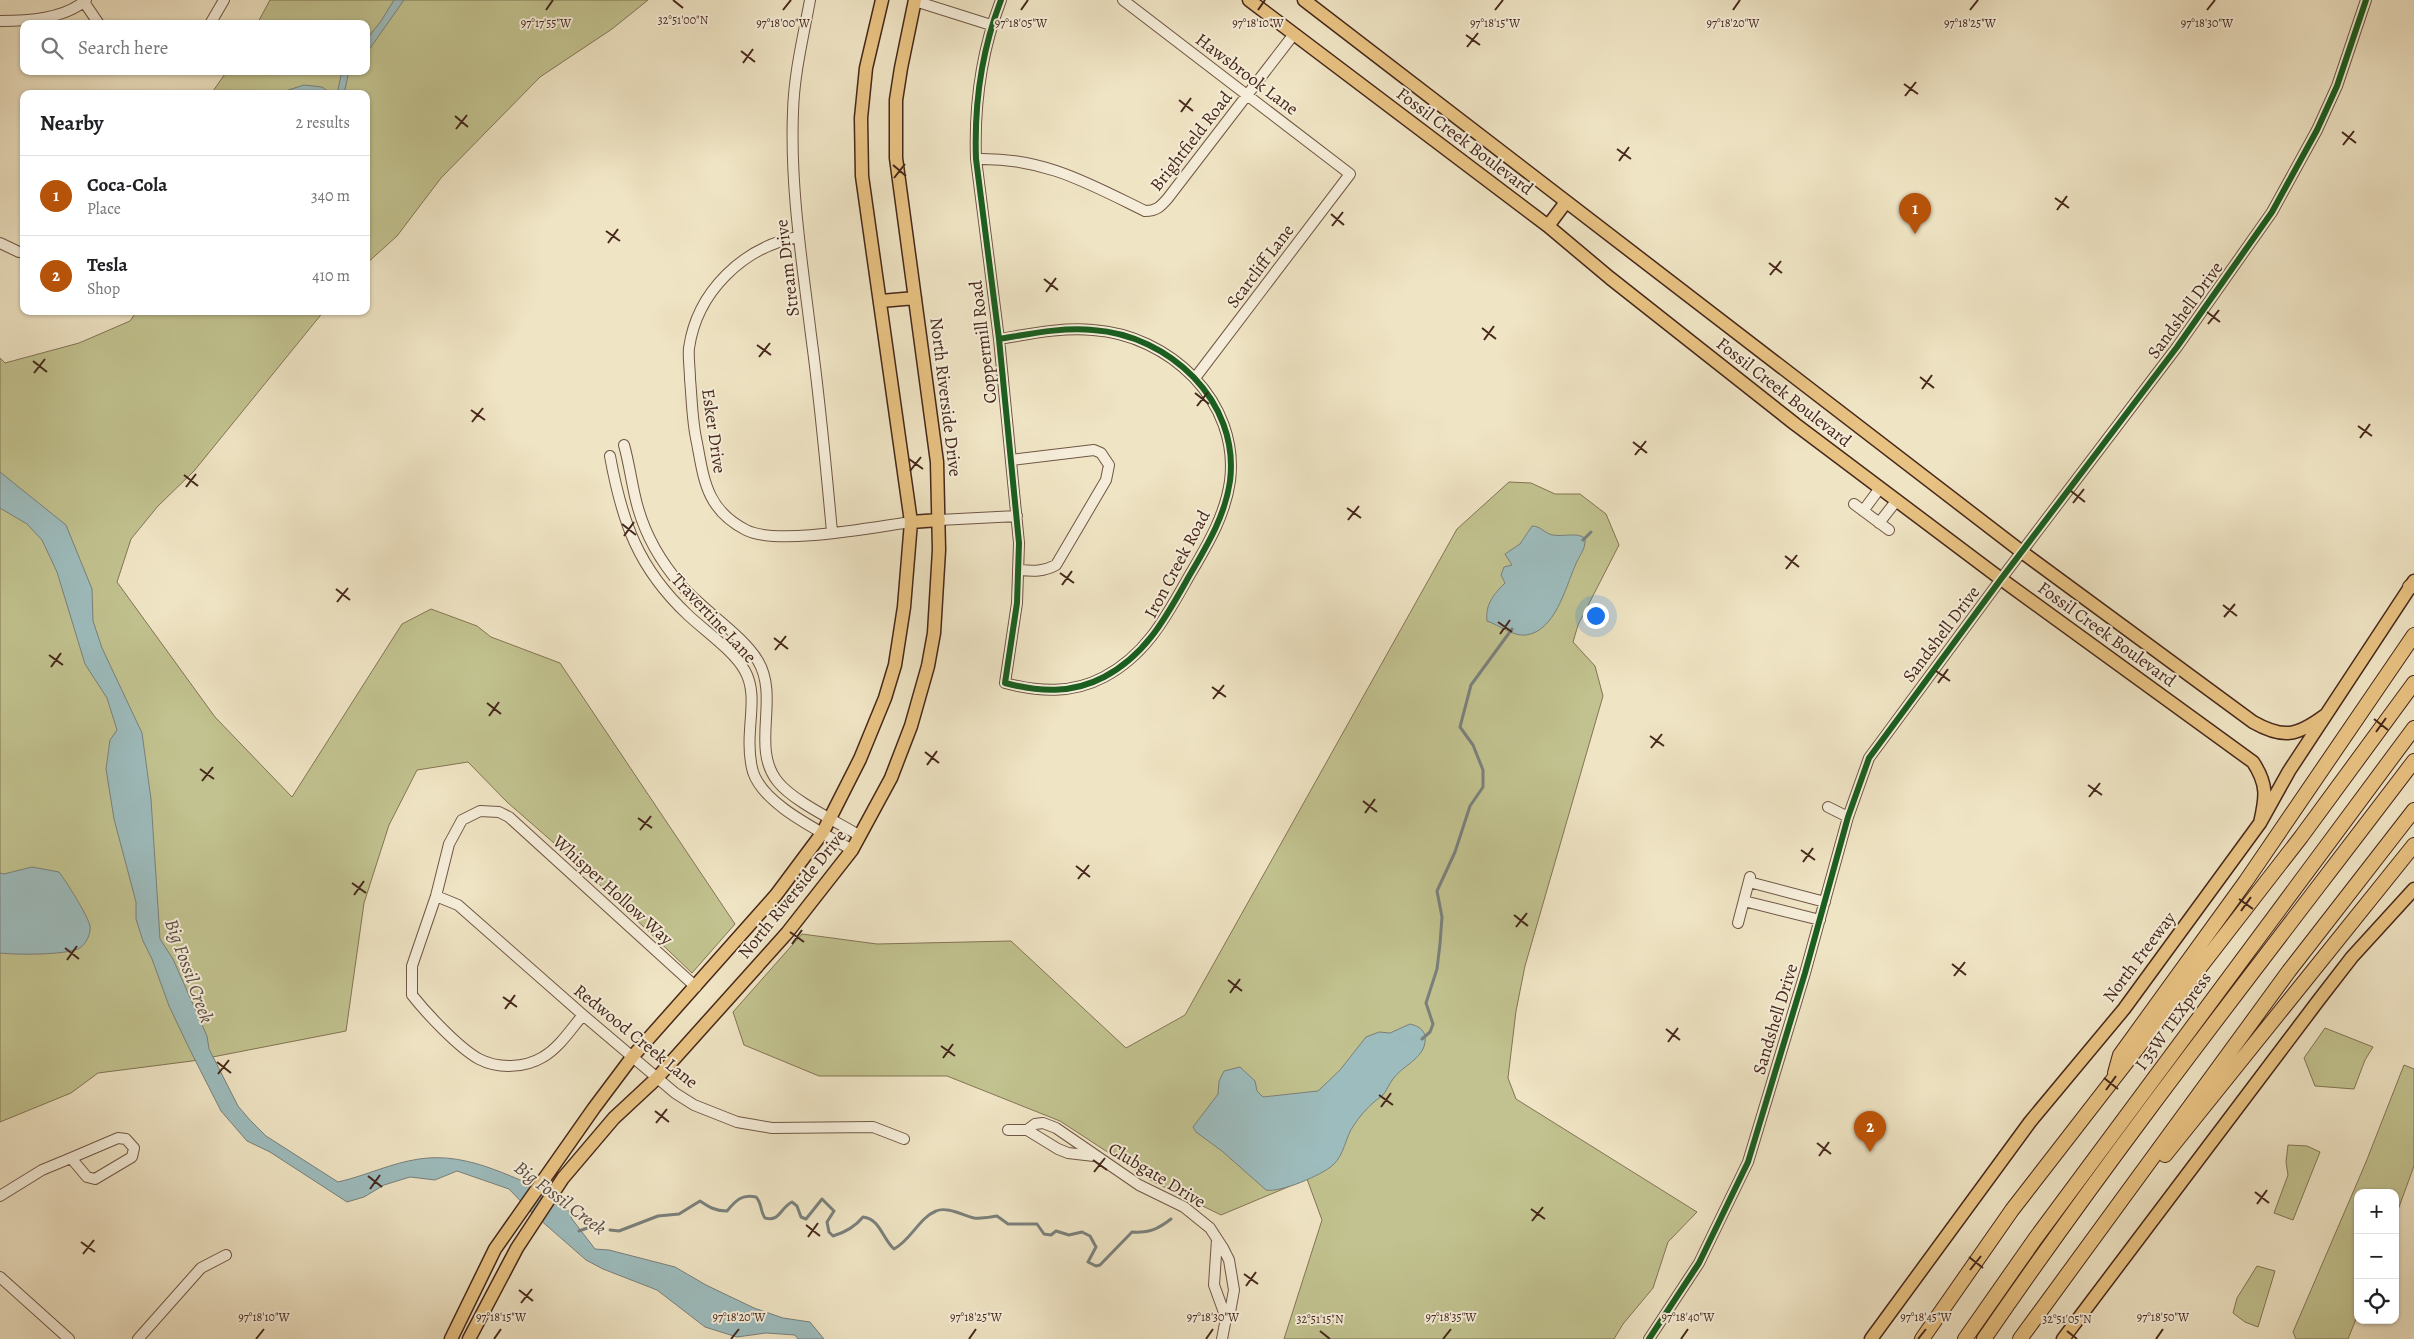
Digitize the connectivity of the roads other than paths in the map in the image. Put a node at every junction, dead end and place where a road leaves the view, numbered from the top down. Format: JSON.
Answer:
{"nodes":[{"id":1,"x":224,"y":0,"type":"edge"},
{"id":2,"x":810,"y":0,"type":"edge"},
{"id":3,"x":882,"y":0,"type":"edge"},
{"id":4,"x":914,"y":0,"type":"edge"},
{"id":5,"x":1001,"y":0,"type":"edge"},
{"id":6,"x":1123,"y":0,"type":"edge"},
{"id":7,"x":1249,"y":0,"type":"edge"},
{"id":8,"x":1304,"y":0,"type":"edge"},
{"id":9,"x":2366,"y":0,"type":"edge"},
{"id":10,"x":85,"y":1,"type":"edge"},
{"id":11,"x":20,"y":20,"type":"edge"},
{"id":12,"x":28,"y":20,"type":"edge"},
{"id":13,"x":97,"y":20,"type":"edge"},
{"id":14,"x":212,"y":20,"type":"edge"},
{"id":15,"x":0,"y":21,"type":"edge"},
{"id":16,"x":991,"y":25,"type":"junction"},
{"id":17,"x":1294,"y":34,"type":"junction"},
{"id":18,"x":1248,"y":94,"type":"junction"},
{"id":19,"x":976,"y":159,"type":"junction"},
{"id":20,"x":1350,"y":174,"type":"joint"},
{"id":21,"x":1566,"y":202,"type":"junction"},
{"id":22,"x":1548,"y":226,"type":"junction"},
{"id":23,"x":798,"y":237,"type":"junction"},
{"id":24,"x":0,"y":243,"type":"edge"},
{"id":25,"x":20,"y":252,"type":"edge"},
{"id":26,"x":915,"y":298,"type":"junction"},
{"id":27,"x":881,"y":301,"type":"junction"},
{"id":28,"x":999,"y":339,"type":"junction"},
{"id":29,"x":1195,"y":378,"type":"junction"},
{"id":30,"x":624,"y":445,"type":"dead end"},
{"id":31,"x":610,"y":456,"type":"dead end"},
{"id":32,"x":1011,"y":460,"type":"junction"},
{"id":33,"x":1880,"y":488,"type":"junction"},
{"id":34,"x":1897,"y":500,"type":"junction"},
{"id":35,"x":1017,"y":516,"type":"junction"},
{"id":36,"x":939,"y":520,"type":"junction"},
{"id":37,"x":911,"y":522,"type":"junction"},
{"id":38,"x":1879,"y":523,"type":"junction"},
{"id":39,"x":1889,"y":530,"type":"dead end"},
{"id":40,"x":832,"y":532,"type":"junction"},
{"id":41,"x":2022,"y":552,"type":"junction"},
{"id":42,"x":1019,"y":570,"type":"junction"},
{"id":43,"x":2001,"y":579,"type":"junction"},
{"id":44,"x":2413,"y":584,"type":"edge"},
{"id":45,"x":2414,"y":635,"type":"edge"},
{"id":46,"x":1005,"y":683,"type":"joint"},
{"id":47,"x":2414,"y":683,"type":"edge"},
{"id":48,"x":2324,"y":716,"type":"junction"},
{"id":49,"x":2414,"y":728,"type":"edge"},
{"id":50,"x":2414,"y":761,"type":"edge"},
{"id":51,"x":1828,"y":807,"type":"dead end"},
{"id":52,"x":2414,"y":810,"type":"edge"},
{"id":53,"x":831,"y":817,"type":"junction"},
{"id":54,"x":1848,"y":817,"type":"junction"},
{"id":55,"x":2260,"y":823,"type":"junction"},
{"id":56,"x":823,"y":832,"type":"junction"},
{"id":57,"x":860,"y":836,"type":"junction"},
{"id":58,"x":2414,"y":846,"type":"edge"},
{"id":59,"x":852,"y":850,"type":"junction"},
{"id":60,"x":2414,"y":889,"type":"edge"},
{"id":61,"x":436,"y":896,"type":"junction"},
{"id":62,"x":1744,"y":901,"type":"junction"},
{"id":63,"x":1825,"y":902,"type":"junction"},
{"id":64,"x":1820,"y":920,"type":"junction"},
{"id":65,"x":1738,"y":923,"type":"dead end"},
{"id":66,"x":696,"y":987,"type":"junction"},
{"id":67,"x":583,"y":1015,"type":"junction"},
{"id":68,"x":633,"y":1056,"type":"junction"},
{"id":69,"x":657,"y":1078,"type":"junction"},
{"id":70,"x":2114,"y":1079,"type":"junction"},
{"id":71,"x":1008,"y":1130,"type":"dead end"},
{"id":72,"x":1027,"y":1130,"type":"junction"},
{"id":73,"x":904,"y":1139,"type":"dead end"},
{"id":74,"x":1094,"y":1156,"type":"junction"},
{"id":75,"x":71,"y":1158,"type":"junction"},
{"id":76,"x":0,"y":1196,"type":"edge"},
{"id":77,"x":2108,"y":1216,"type":"junction"},
{"id":78,"x":1217,"y":1238,"type":"junction"},
{"id":79,"x":226,"y":1255,"type":"dead end"},
{"id":80,"x":0,"y":1277,"type":"edge"},
{"id":81,"x":1226,"y":1318,"type":"junction"},
{"id":82,"x":69,"y":1339,"type":"edge"},
{"id":83,"x":138,"y":1339,"type":"edge"},
{"id":84,"x":451,"y":1339,"type":"edge"},
{"id":85,"x":469,"y":1339,"type":"edge"},
{"id":86,"x":1222,"y":1339,"type":"edge"},
{"id":87,"x":1649,"y":1339,"type":"edge"},
{"id":88,"x":1871,"y":1339,"type":"edge"},
{"id":89,"x":1922,"y":1339,"type":"edge"},
{"id":90,"x":1965,"y":1339,"type":"edge"},
{"id":91,"x":1984,"y":1339,"type":"edge"},
{"id":92,"x":2020,"y":1339,"type":"edge"},
{"id":93,"x":2063,"y":1339,"type":"edge"}],
"edges":[{"from":1,"to":14,"type":"street"},
{"from":2,"to":23,"type":"street","name":"Stream Drive"},
{"from":3,"to":27,"type":"main road","name":"North Riverside Drive"},
{"from":4,"to":16,"type":"street"},
{"from":4,"to":26,"type":"main road","name":"North Riverside Drive"},
{"from":5,"to":16,"type":"street","name":"Coppermill Road"},
{"from":6,"to":18,"type":"street","name":"Hawsbrook Lane"},
{"from":7,"to":17,"type":"main road","name":"Fossil Creek Boulevard"},
{"from":8,"to":21,"type":"main road","name":"Fossil Creek Boulevard"},
{"from":9,"to":41,"type":"street","name":"Sandshell Drive"},
{"from":10,"to":12,"type":"street"},
{"from":10,"to":13,"type":"street"},
{"from":11,"to":15,"type":"street"},
{"from":16,"to":19,"type":"street","name":"Coppermill Road"},
{"from":17,"to":18,"type":"street","name":"Brightfield Road"},
{"from":17,"to":22,"type":"main road","name":"Fossil Creek Boulevard"},
{"from":18,"to":19,"type":"street","name":"Brightfield Road"},
{"from":18,"to":20,"type":"street","name":"Hawsbrook Lane"},
{"from":19,"to":28,"type":"street","name":"Coppermill Road"},
{"from":20,"to":29,"type":"street","name":"Scarcliff Lane"},
{"from":21,"to":22,"type":"main road"},
{"from":21,"to":41,"type":"main road","name":"Fossil Creek Boulevard"},
{"from":22,"to":33,"type":"main road","name":"Fossil Creek Boulevard"},
{"from":23,"to":40,"type":"street","name":"Stream Drive"},
{"from":23,"to":40,"type":"street","name":"Esker Drive"},
{"from":24,"to":25,"type":"street"},
{"from":26,"to":27,"type":"main road"},
{"from":26,"to":36,"type":"main road","name":"North Riverside Drive"},
{"from":27,"to":37,"type":"main road","name":"North Riverside Drive"},
{"from":28,"to":29,"type":"street","name":"Iron Creek Road"},
{"from":28,"to":32,"type":"street","name":"Coppermill Road"},
{"from":29,"to":46,"type":"street","name":"Iron Creek Road"},
{"from":30,"to":53,"type":"street","name":"Travertine Lane"},
{"from":31,"to":56,"type":"street","name":"Travertine Lane"},
{"from":32,"to":35,"type":"street","name":"Coppermill Road"},
{"from":32,"to":42,"type":"street"},
{"from":33,"to":34,"type":"main road","name":"Fossil Creek Boulevard"},
{"from":33,"to":38,"type":"street"},
{"from":34,"to":38,"type":"street"},
{"from":34,"to":43,"type":"main road","name":"Fossil Creek Boulevard"},
{"from":35,"to":36,"type":"street"},
{"from":35,"to":42,"type":"street","name":"Coppermill Road"},
{"from":36,"to":37,"type":"main road"},
{"from":36,"to":57,"type":"main road","name":"North Riverside Drive"},
{"from":37,"to":40,"type":"street","name":"Esker Drive"},
{"from":37,"to":53,"type":"main road","name":"North Riverside Drive"},
{"from":38,"to":39,"type":"street"},
{"from":41,"to":43,"type":"street","name":"Sandshell Drive"},
{"from":41,"to":48,"type":"main road","name":"Fossil Creek Boulevard"},
{"from":42,"to":46,"type":"street","name":"Coppermill Road"},
{"from":43,"to":54,"type":"street","name":"Sandshell Drive"},
{"from":43,"to":55,"type":"main road","name":"Fossil Creek Boulevard"},
{"from":44,"to":48,"type":"main road","name":"North Freeway"},
{"from":45,"to":70,"type":"highway"},
{"from":47,"to":70,"type":"highway"},
{"from":48,"to":55,"type":"main road","name":"North Freeway"},
{"from":49,"to":90,"type":"highway","name":"I 35W TEXpress"},
{"from":50,"to":91,"type":"highway","name":"I 35W TEXpress"},
{"from":51,"to":54,"type":"street"},
{"from":52,"to":77,"type":"highway"},
{"from":53,"to":56,"type":"main road","name":"North Riverside Drive"},
{"from":53,"to":57,"type":"street","name":"Travertine Lane"},
{"from":54,"to":63,"type":"street","name":"Sandshell Drive"},
{"from":55,"to":88,"type":"main road","name":"North Freeway"},
{"from":56,"to":59,"type":"street","name":"Travertine Lane"},
{"from":56,"to":66,"type":"main road","name":"North Riverside Drive"},
{"from":57,"to":59,"type":"main road","name":"North Riverside Drive"},
{"from":58,"to":77,"type":"highway"},
{"from":59,"to":69,"type":"main road","name":"North Riverside Drive"},
{"from":60,"to":93,"type":"main road"},
{"from":61,"to":66,"type":"street","name":"Whisper Hollow Way"},
{"from":61,"to":67,"type":"street","name":"Redwood Creek Lane"},
{"from":61,"to":67,"type":"street"},
{"from":62,"to":63,"type":"street"},
{"from":62,"to":64,"type":"street"},
{"from":62,"to":65,"type":"street"},
{"from":63,"to":64,"type":"street","name":"Sandshell Drive"},
{"from":64,"to":87,"type":"street","name":"Sandshell Drive"},
{"from":66,"to":68,"type":"main road","name":"North Riverside Drive"},
{"from":67,"to":68,"type":"street","name":"Redwood Creek Lane"},
{"from":68,"to":69,"type":"street","name":"Redwood Creek Lane"},
{"from":68,"to":84,"type":"main road","name":"North Riverside Drive"},
{"from":69,"to":73,"type":"street","name":"Redwood Creek Lane"},
{"from":69,"to":85,"type":"main road","name":"North Riverside Drive"},
{"from":70,"to":89,"type":"highway"},
{"from":71,"to":72,"type":"street","name":"Clubgate Drive"},
{"from":72,"to":74,"type":"street"},
{"from":72,"to":74,"type":"street","name":"Clubgate Drive"},
{"from":74,"to":78,"type":"street","name":"Clubgate Drive"},
{"from":75,"to":75,"type":"street"},
{"from":75,"to":76,"type":"street"},
{"from":77,"to":92,"type":"highway"},
{"from":78,"to":81,"type":"street"},
{"from":78,"to":81,"type":"street","name":"Clubgate Drive"},
{"from":79,"to":83,"type":"street"},
{"from":80,"to":82,"type":"street"},
{"from":81,"to":86,"type":"street","name":"Clubgate Drive"}]}
